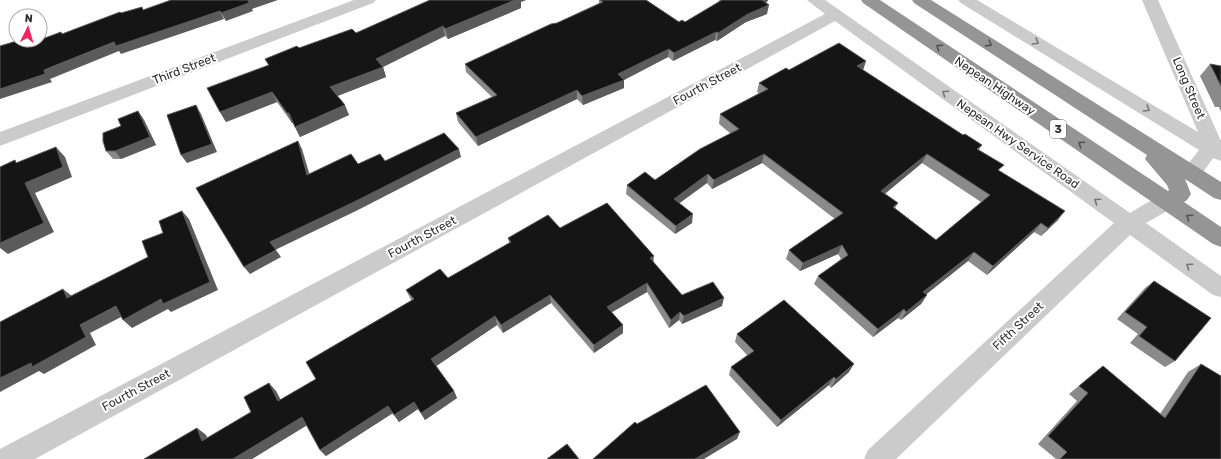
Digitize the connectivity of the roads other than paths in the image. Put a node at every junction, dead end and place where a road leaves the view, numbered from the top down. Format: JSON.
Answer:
{"nodes":[{"id":1,"x":368,"y":0,"type":"edge"},
{"id":2,"x":814,"y":0,"type":"edge"},
{"id":3,"x":869,"y":0,"type":"edge"},
{"id":4,"x":920,"y":0,"type":"edge"},
{"id":5,"x":966,"y":0,"type":"edge"},
{"id":6,"x":1150,"y":0,"type":"edge"},
{"id":7,"x":835,"y":15,"type":"junction"},
{"id":8,"x":1134,"y":136,"type":"junction"},
{"id":9,"x":0,"y":138,"type":"edge"},
{"id":10,"x":1216,"y":151,"type":"edge"},
{"id":11,"x":1191,"y":172,"type":"junction"},
{"id":12,"x":1221,"y":192,"type":"edge"},
{"id":13,"x":1167,"y":202,"type":"junction"},
{"id":14,"x":1129,"y":223,"type":"junction"},
{"id":15,"x":1221,"y":238,"type":"edge"},
{"id":16,"x":1221,"y":288,"type":"edge"},
{"id":17,"x":8,"y":459,"type":"edge"},
{"id":18,"x":877,"y":459,"type":"edge"}],
"edges":[{"from":1,"to":9,"type":"street","name":"Third Street"},
{"from":2,"to":7,"type":"street","name":"Nepean Hwy Service Road"},
{"from":13,"to":3,"type":"highway","name":"Nepean Highway","number":"3","one_way":true},
{"from":4,"to":8,"type":"highway","one_way":true},
{"from":5,"to":10,"type":"street","one_way":true},
{"from":6,"to":10,"type":"street","name":"Long Street"},
{"from":14,"to":7,"type":"street","name":"Nepean Hwy Service Road","one_way":true},
{"from":7,"to":17,"type":"street","name":"Fourth Street"},
{"from":8,"to":11,"type":"highway"},
{"from":8,"to":13,"type":"highway"},
{"from":10,"to":11,"type":"street"},
{"from":11,"to":12,"type":"highway"},
{"from":13,"to":14,"type":"street","name":"Fifth Street"},
{"from":15,"to":13,"type":"highway","name":"Nepean Highway","number":"3","one_way":true},
{"from":16,"to":14,"type":"street","name":"Nepean Hwy Service Road","one_way":true},
{"from":14,"to":18,"type":"street","name":"Fifth Street"}]}
